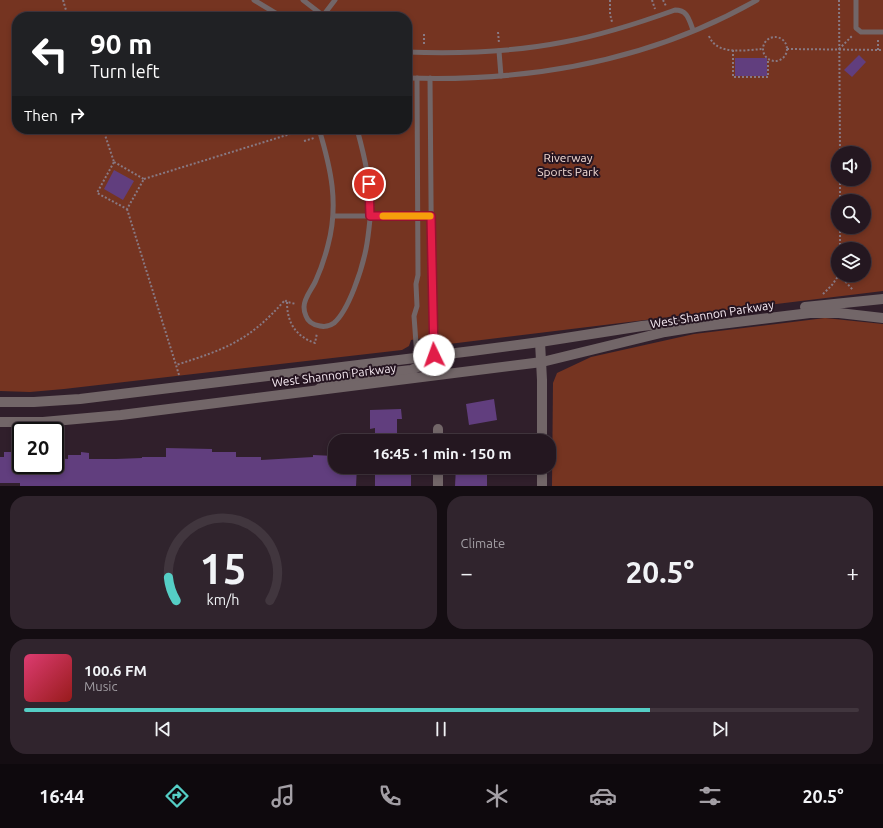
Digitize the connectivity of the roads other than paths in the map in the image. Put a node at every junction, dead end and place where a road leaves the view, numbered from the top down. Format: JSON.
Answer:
{"nodes":[{"id":1,"x":254,"y":0,"type":"edge"},
{"id":2,"x":303,"y":0,"type":"edge"},
{"id":3,"x":335,"y":0,"type":"edge"},
{"id":4,"x":757,"y":0,"type":"edge"},
{"id":5,"x":856,"y":0,"type":"edge"},
{"id":6,"x":274,"y":12,"type":"edge"},
{"id":7,"x":317,"y":12,"type":"edge"},
{"id":8,"x":327,"y":12,"type":"edge"},
{"id":9,"x":693,"y":30,"type":"junction"},
{"id":10,"x":881,"y":32,"type":"edge"},
{"id":11,"x":499,"y":50,"type":"junction"},
{"id":12,"x":412,"y":52,"type":"edge"},
{"id":13,"x":501,"y":76,"type":"junction"},
{"id":14,"x":412,"y":78,"type":"edge"},
{"id":15,"x":417,"y":78,"type":"junction"},
{"id":16,"x":430,"y":78,"type":"junction"},
{"id":17,"x":320,"y":134,"type":"edge"},
{"id":18,"x":358,"y":134,"type":"edge"},
{"id":19,"x":334,"y":216,"type":"junction"},
{"id":20,"x":370,"y":216,"type":"junction"},
{"id":21,"x":417,"y":216,"type":"junction"},
{"id":22,"x":431,"y":216,"type":"junction"},
{"id":23,"x":883,"y":299,"type":"edge"},
{"id":24,"x":883,"y":318,"type":"edge"},
{"id":25,"x":540,"y":342,"type":"junction"},
{"id":26,"x":434,"y":355,"type":"junction"},
{"id":27,"x":417,"y":357,"type":"junction"},
{"id":28,"x":542,"y":362,"type":"junction"},
{"id":29,"x":318,"y":390,"type":"junction"},
{"id":30,"x":0,"y":402,"type":"edge"},
{"id":31,"x":0,"y":422,"type":"edge"},
{"id":32,"x":438,"y":429,"type":"dead end"},
{"id":33,"x":438,"y":434,"type":"edge"},
{"id":34,"x":542,"y":434,"type":"edge"},
{"id":35,"x":438,"y":474,"type":"edge"},
{"id":36,"x":542,"y":474,"type":"edge"},
{"id":37,"x":438,"y":486,"type":"edge"},
{"id":38,"x":542,"y":486,"type":"edge"}],
"edges":[{"from":1,"to":6,"type":"lane"},
{"from":2,"to":7,"type":"lane"},
{"from":3,"to":8,"type":"lane"},
{"from":4,"to":9,"type":"lane"},
{"from":5,"to":10,"type":"lane"},
{"from":9,"to":11,"type":"lane"},
{"from":9,"to":13,"type":"lane"},
{"from":11,"to":12,"type":"lane"},
{"from":11,"to":13,"type":"lane"},
{"from":13,"to":16,"type":"lane"},
{"from":14,"to":15,"type":"lane"},
{"from":15,"to":16,"type":"lane"},
{"from":15,"to":21,"type":"lane"},
{"from":16,"to":22,"type":"lane"},
{"from":17,"to":19,"type":"lane"},
{"from":18,"to":20,"type":"lane"},
{"from":19,"to":20,"type":"lane"},
{"from":19,"to":20,"type":"lane"},
{"from":20,"to":21,"type":"lane"},
{"from":21,"to":22,"type":"lane"},
{"from":21,"to":27,"type":"lane"},
{"from":22,"to":26,"type":"lane"},
{"from":23,"to":25,"type":"street","name":"West Shannon Parkway"},
{"from":24,"to":28,"type":"street","name":"West Shannon Parkway"},
{"from":25,"to":26,"type":"street","name":"West Shannon Parkway"},
{"from":25,"to":28,"type":"street"},
{"from":26,"to":27,"type":"street","name":"West Shannon Parkway"},
{"from":26,"to":29,"type":"street"},
{"from":27,"to":30,"type":"street","name":"West Shannon Parkway"},
{"from":28,"to":29,"type":"street","name":"West Shannon Parkway"},
{"from":28,"to":34,"type":"street"},
{"from":29,"to":31,"type":"street","name":"West Shannon Parkway"},
{"from":32,"to":33,"type":"street"},
{"from":35,"to":37,"type":"street"},
{"from":36,"to":38,"type":"street"}]}
